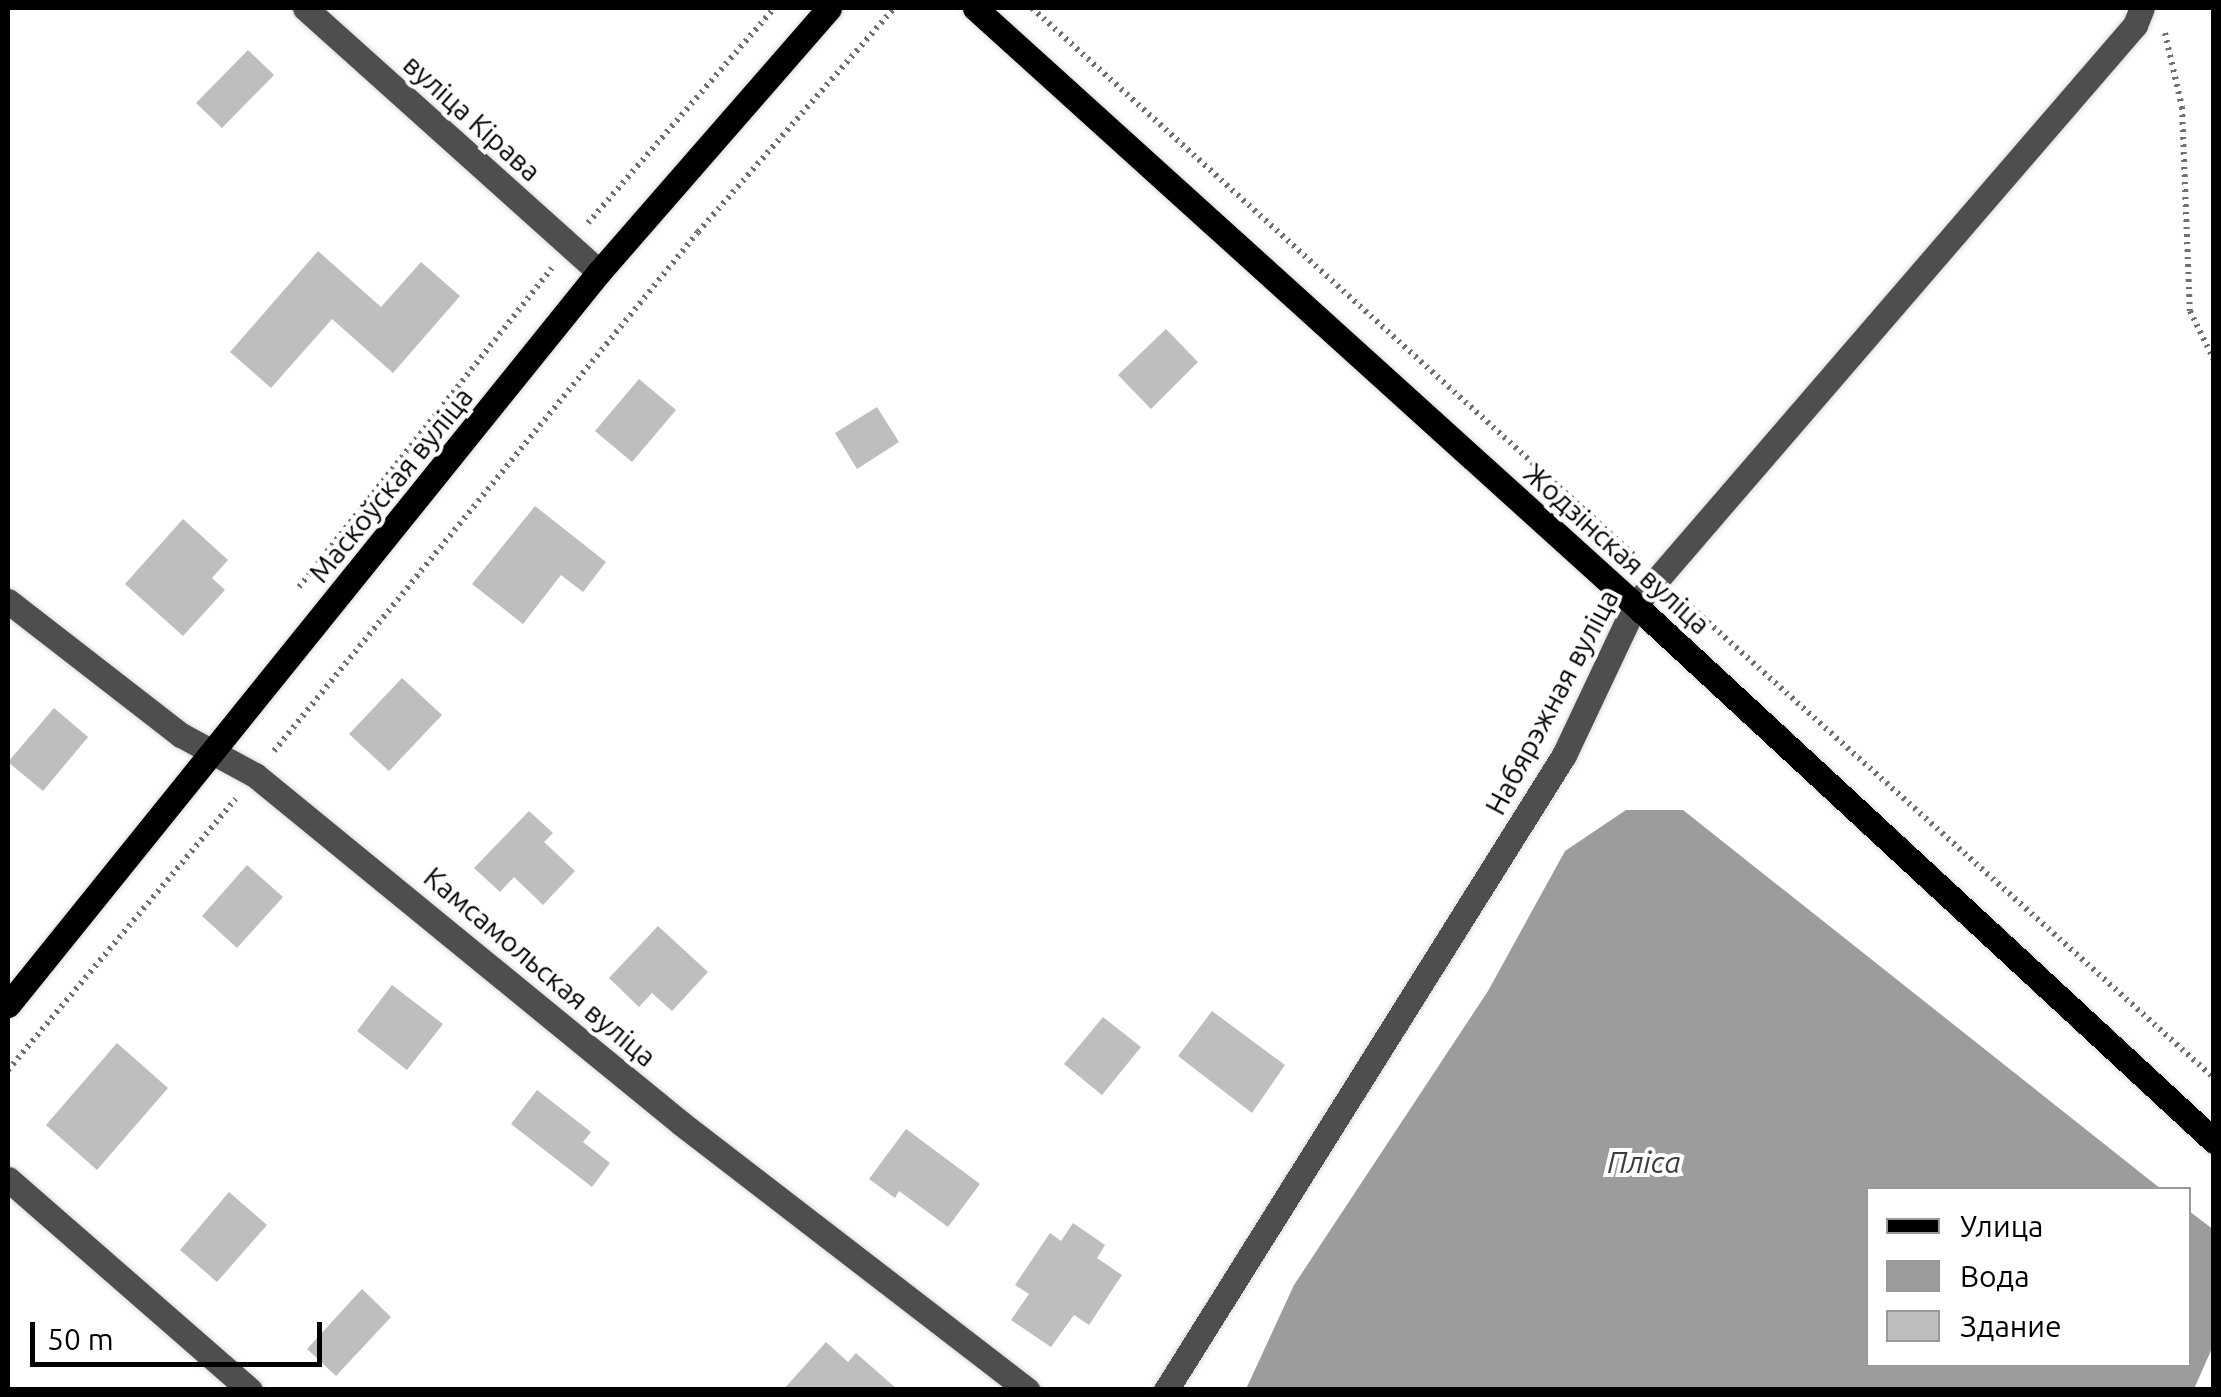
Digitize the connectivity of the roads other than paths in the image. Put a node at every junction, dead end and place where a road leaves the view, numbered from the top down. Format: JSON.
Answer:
{"nodes":[{"id":1,"x":306,"y":8,"type":"edge"},
{"id":2,"x":828,"y":8,"type":"edge"},
{"id":3,"x":975,"y":8,"type":"edge"},
{"id":4,"x":2142,"y":8,"type":"edge"},
{"id":5,"x":599,"y":272,"type":"junction"},
{"id":6,"x":8,"y":601,"type":"edge"},
{"id":7,"x":1635,"y":604,"type":"junction"},
{"id":8,"x":214,"y":755,"type":"junction"},
{"id":9,"x":8,"y":1005,"type":"edge"},
{"id":10,"x":2204,"y":1132,"type":"edge"},
{"id":11,"x":8,"y":1179,"type":"edge"},
{"id":12,"x":250,"y":1390,"type":"edge"},
{"id":13,"x":1028,"y":1390,"type":"edge"},
{"id":14,"x":1166,"y":1390,"type":"edge"}],
"edges":[{"from":1,"to":5,"type":"street","name":"вуліца Кірава"},
{"from":2,"to":5,"type":"main road","name":"Маскоўская вуліца"},
{"from":3,"to":7,"type":"main road","name":"Жодзінская вуліца"},
{"from":4,"to":7,"type":"street","name":"Набярэжная вуліца"},
{"from":5,"to":8,"type":"main road","name":"Маскоўская вуліца"},
{"from":6,"to":8,"type":"street","name":"Камсамольская вуліца"},
{"from":7,"to":10,"type":"main road","name":"Жодзінская вуліца"},
{"from":7,"to":14,"type":"street","name":"Набярэжная вуліца"},
{"from":8,"to":9,"type":"main road","name":"Маскоўская вуліца"},
{"from":8,"to":13,"type":"street","name":"Камсамольская вуліца"},
{"from":11,"to":12,"type":"street"}]}
